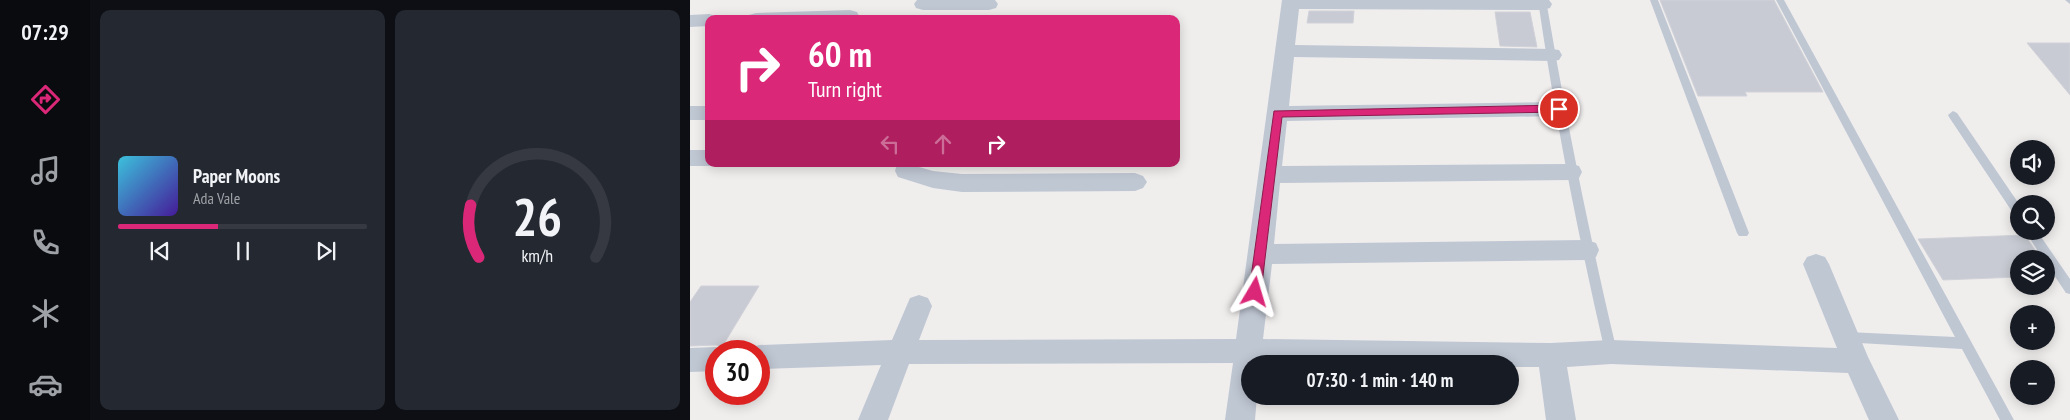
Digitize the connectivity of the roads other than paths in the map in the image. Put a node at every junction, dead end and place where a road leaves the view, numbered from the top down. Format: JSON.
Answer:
{"nodes":[{"id":1,"x":1654,"y":0,"type":"edge"},
{"id":2,"x":1780,"y":0,"type":"edge"},
{"id":3,"x":1291,"y":2,"type":"edge"},
{"id":4,"x":1543,"y":2,"type":"edge"},
{"id":5,"x":922,"y":4,"type":"dead end"},
{"id":6,"x":988,"y":8,"type":"edge"},
{"id":7,"x":705,"y":20,"type":"edge"},
{"id":8,"x":690,"y":21,"type":"edge"},
{"id":9,"x":1285,"y":51,"type":"junction"},
{"id":10,"x":1552,"y":56,"type":"junction"},
{"id":11,"x":1559,"y":109,"type":"junction"},
{"id":12,"x":690,"y":113,"type":"edge"},
{"id":13,"x":705,"y":113,"type":"edge"},
{"id":14,"x":1277,"y":114,"type":"junction"},
{"id":15,"x":1953,"y":115,"type":"dead end"},
{"id":16,"x":690,"y":158,"type":"edge"},
{"id":17,"x":705,"y":158,"type":"edge"},
{"id":18,"x":907,"y":167,"type":"edge"},
{"id":19,"x":1571,"y":172,"type":"junction"},
{"id":20,"x":1270,"y":175,"type":"junction"},
{"id":21,"x":1135,"y":182,"type":"dead end"},
{"id":22,"x":2010,"y":200,"type":"edge"},
{"id":23,"x":1743,"y":233,"type":"dead end"},
{"id":24,"x":2037,"y":240,"type":"edge"},
{"id":25,"x":1587,"y":250,"type":"junction"},
{"id":26,"x":1260,"y":254,"type":"junction"},
{"id":27,"x":1816,"y":264,"type":"dead end"},
{"id":28,"x":2070,"y":289,"type":"edge"},
{"id":29,"x":919,"y":306,"type":"dead end"},
{"id":30,"x":1965,"y":343,"type":"junction"},
{"id":31,"x":1852,"y":350,"type":"junction"},
{"id":32,"x":1248,"y":351,"type":"junction"},
{"id":33,"x":900,"y":352,"type":"junction"},
{"id":34,"x":1611,"y":352,"type":"junction"},
{"id":35,"x":1551,"y":355,"type":"junction"},
{"id":36,"x":770,"y":357,"type":"edge"},
{"id":37,"x":705,"y":359,"type":"edge"},
{"id":38,"x":690,"y":360,"type":"edge"},
{"id":39,"x":873,"y":420,"type":"edge"},
{"id":40,"x":1240,"y":420,"type":"edge"},
{"id":41,"x":1561,"y":420,"type":"edge"},
{"id":42,"x":1884,"y":420,"type":"edge"},
{"id":43,"x":2007,"y":420,"type":"edge"}],
"edges":[{"from":1,"to":23,"type":"lane"},
{"from":2,"to":30,"type":"lane"},
{"from":3,"to":4,"type":"street"},
{"from":3,"to":9,"type":"street"},
{"from":4,"to":10,"type":"lane"},
{"from":5,"to":6,"type":"street"},
{"from":7,"to":8,"type":"street"},
{"from":9,"to":10,"type":"street"},
{"from":9,"to":14,"type":"street"},
{"from":10,"to":11,"type":"lane"},
{"from":11,"to":14,"type":"street"},
{"from":11,"to":19,"type":"lane"},
{"from":12,"to":13,"type":"street"},
{"from":14,"to":20,"type":"street"},
{"from":15,"to":22,"type":"lane"},
{"from":16,"to":17,"type":"street"},
{"from":18,"to":21,"type":"street"},
{"from":19,"to":20,"type":"street"},
{"from":19,"to":25,"type":"lane"},
{"from":20,"to":26,"type":"street"},
{"from":24,"to":28,"type":"lane"},
{"from":25,"to":26,"type":"street"},
{"from":25,"to":34,"type":"lane"},
{"from":26,"to":32,"type":"street"},
{"from":27,"to":31,"type":"street"},
{"from":29,"to":33,"type":"street"},
{"from":30,"to":31,"type":"lane"},
{"from":30,"to":43,"type":"lane"},
{"from":31,"to":34,"type":"street"},
{"from":31,"to":42,"type":"street"},
{"from":32,"to":33,"type":"street"},
{"from":32,"to":35,"type":"street"},
{"from":32,"to":40,"type":"street"},
{"from":33,"to":36,"type":"street"},
{"from":33,"to":39,"type":"street"},
{"from":34,"to":35,"type":"street"},
{"from":35,"to":41,"type":"street"},
{"from":37,"to":38,"type":"street"}]}
